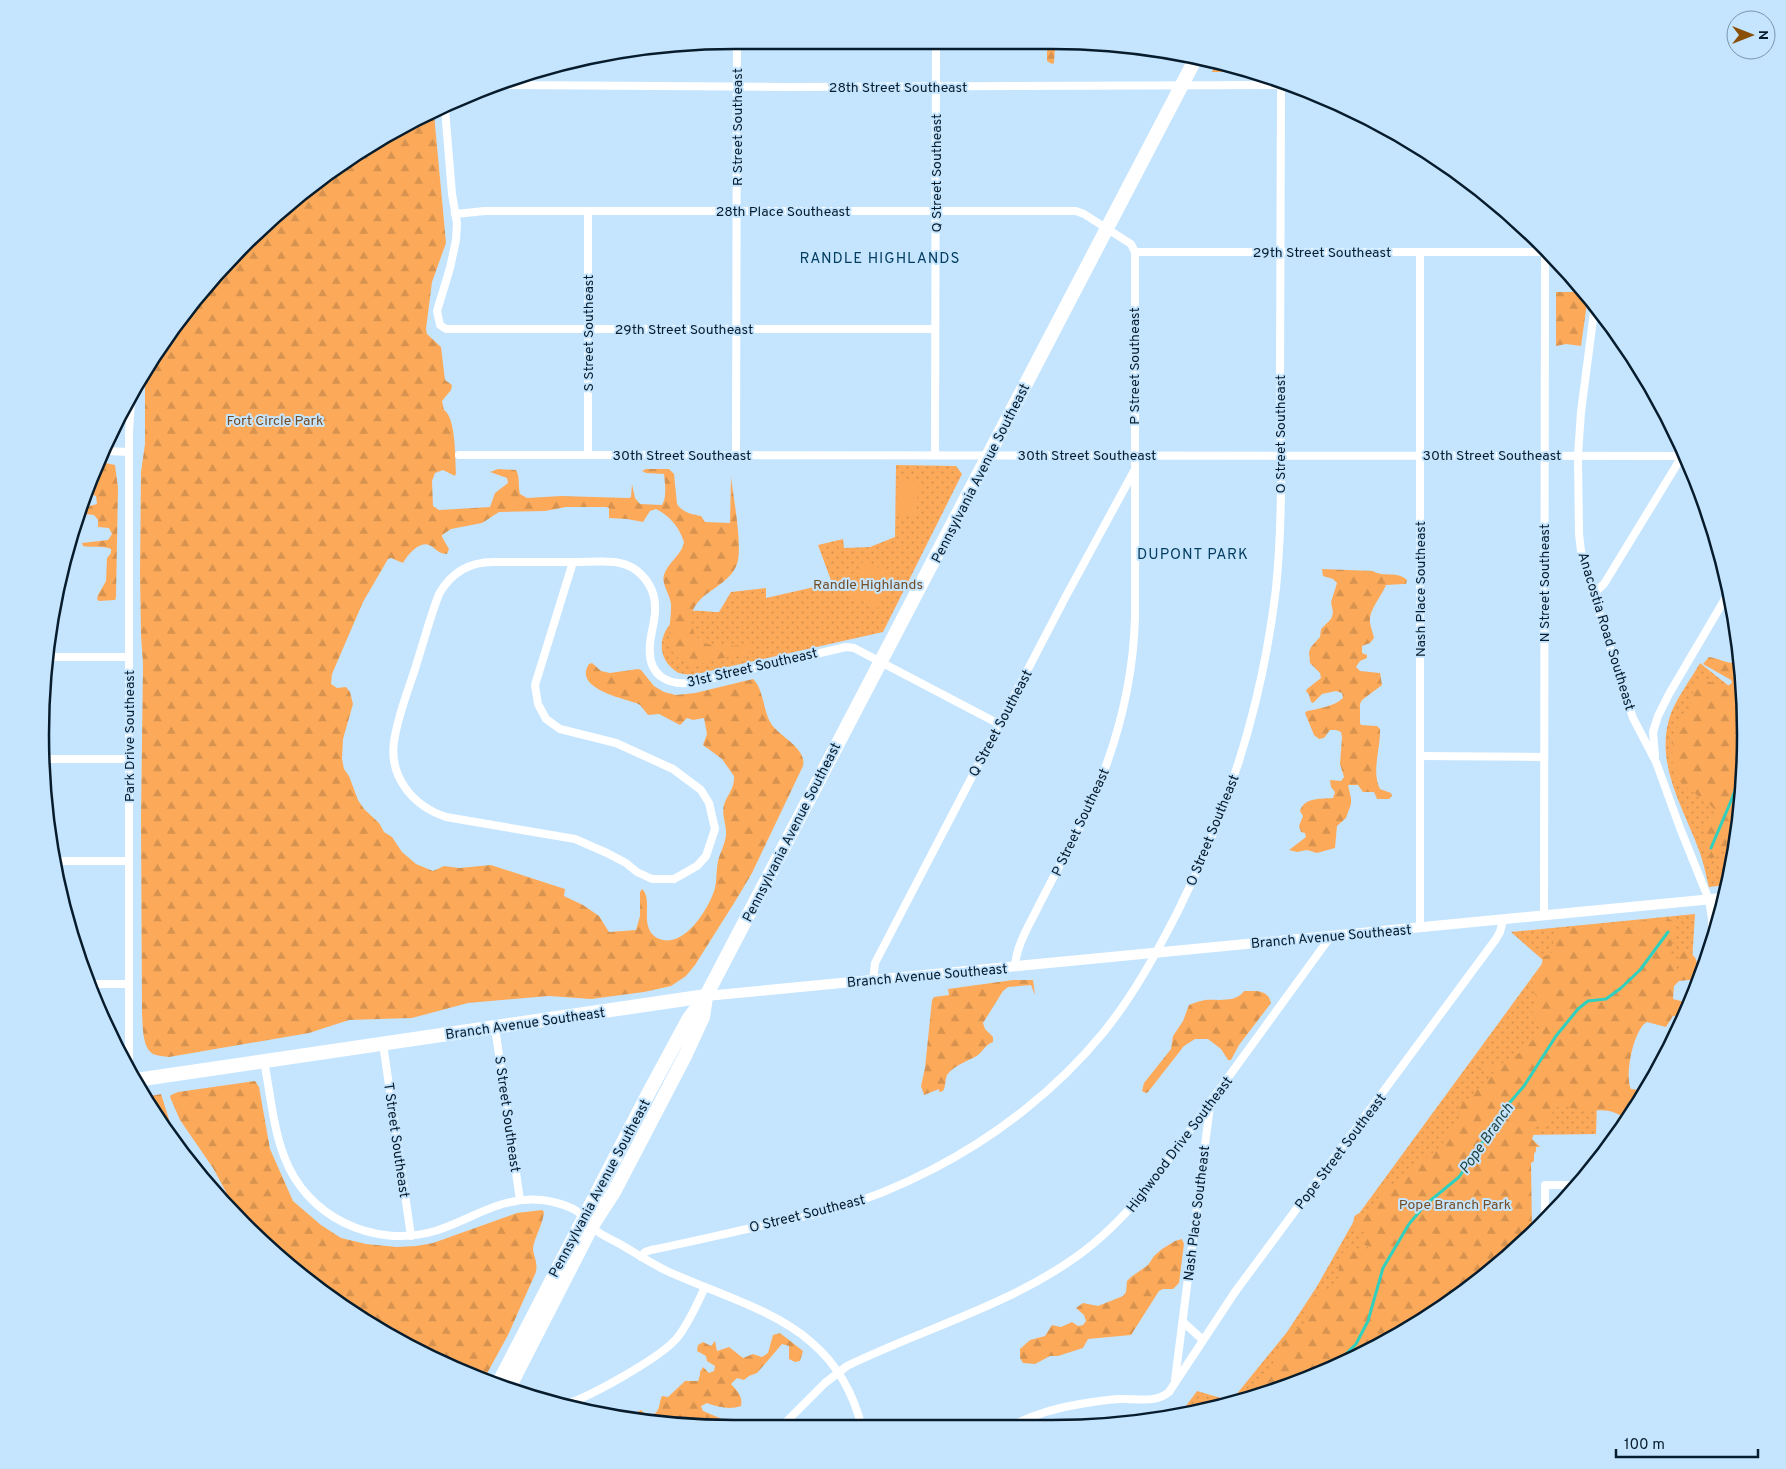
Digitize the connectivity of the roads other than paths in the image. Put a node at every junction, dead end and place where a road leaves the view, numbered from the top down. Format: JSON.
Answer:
{"nodes":[{"id":1,"x":737,"y":49,"type":"edge"},
{"id":2,"x":936,"y":49,"type":"edge"},
{"id":3,"x":1193,"y":64,"type":"edge"},
{"id":4,"x":1269,"y":84,"type":"edge"},
{"id":5,"x":514,"y":85,"type":"edge"},
{"id":6,"x":737,"y":86,"type":"junction"},
{"id":7,"x":936,"y":86,"type":"junction"},
{"id":8,"x":1182,"y":86,"type":"junction"},
{"id":9,"x":1280,"y":88,"type":"edge"},
{"id":10,"x":445,"y":113,"type":"edge"},
{"id":11,"x":588,"y":211,"type":"junction"},
{"id":12,"x":737,"y":211,"type":"junction"},
{"id":13,"x":936,"y":211,"type":"junction"},
{"id":14,"x":455,"y":214,"type":"junction"},
{"id":15,"x":1107,"y":228,"type":"junction"},
{"id":16,"x":1537,"y":251,"type":"edge"},
{"id":17,"x":1135,"y":252,"type":"junction"},
{"id":18,"x":1280,"y":252,"type":"junction"},
{"id":19,"x":1420,"y":252,"type":"junction"},
{"id":20,"x":1545,"y":259,"type":"edge"},
{"id":21,"x":1594,"y":314,"type":"edge"},
{"id":22,"x":588,"y":329,"type":"junction"},
{"id":23,"x":736,"y":329,"type":"junction"},
{"id":24,"x":935,"y":329,"type":"junction"},
{"id":25,"x":131,"y":410,"type":"edge"},
{"id":26,"x":110,"y":451,"type":"edge"},
{"id":27,"x":129,"y":452,"type":"junction"},
{"id":28,"x":588,"y":455,"type":"junction"},
{"id":29,"x":736,"y":455,"type":"junction"},
{"id":30,"x":935,"y":455,"type":"junction"},
{"id":31,"x":989,"y":455,"type":"junction"},
{"id":32,"x":1420,"y":455,"type":"junction"},
{"id":33,"x":1578,"y":455,"type":"junction"},
{"id":34,"x":1678,"y":455,"type":"edge"},
{"id":35,"x":459,"y":456,"type":"dead end"},
{"id":36,"x":1134,"y":456,"type":"junction"},
{"id":37,"x":1280,"y":456,"type":"junction"},
{"id":38,"x":1544,"y":456,"type":"junction"},
{"id":39,"x":1680,"y":461,"type":"edge"},
{"id":40,"x":1134,"y":469,"type":"junction"},
{"id":41,"x":573,"y":562,"type":"junction"},
{"id":42,"x":1593,"y":594,"type":"junction"},
{"id":43,"x":1724,"y":601,"type":"edge"},
{"id":44,"x":54,"y":657,"type":"edge"},
{"id":45,"x":129,"y":657,"type":"junction"},
{"id":46,"x":881,"y":662,"type":"junction"},
{"id":47,"x":999,"y":724,"type":"junction"},
{"id":48,"x":1420,"y":756,"type":"junction"},
{"id":49,"x":1544,"y":757,"type":"junction"},
{"id":50,"x":50,"y":759,"type":"edge"},
{"id":51,"x":129,"y":759,"type":"junction"},
{"id":52,"x":1656,"y":762,"type":"junction"},
{"id":53,"x":61,"y":861,"type":"edge"},
{"id":54,"x":129,"y":861,"type":"junction"},
{"id":55,"x":1717,"y":899,"type":"edge"},
{"id":56,"x":1709,"y":900,"type":"junction"},
{"id":57,"x":1716,"y":904,"type":"edge"},
{"id":58,"x":1544,"y":916,"type":"junction"},
{"id":59,"x":1712,"y":919,"type":"edge"},
{"id":60,"x":1503,"y":920,"type":"junction"},
{"id":61,"x":1420,"y":927,"type":"junction"},
{"id":62,"x":1331,"y":936,"type":"junction"},
{"id":63,"x":1157,"y":953,"type":"junction"},
{"id":64,"x":1015,"y":966,"type":"junction"},
{"id":65,"x":873,"y":980,"type":"junction"},
{"id":66,"x":96,"y":984,"type":"edge"},
{"id":67,"x":129,"y":984,"type":"junction"},
{"id":68,"x":706,"y":996,"type":"junction"},
{"id":69,"x":495,"y":1027,"type":"junction"},
{"id":70,"x":383,"y":1044,"type":"junction"},
{"id":71,"x":129,"y":1056,"type":"edge"},
{"id":72,"x":264,"y":1061,"type":"junction"},
{"id":73,"x":142,"y":1079,"type":"edge"},
{"id":74,"x":1210,"y":1104,"type":"junction"},
{"id":75,"x":1569,"y":1185,"type":"edge"},
{"id":76,"x":520,"y":1200,"type":"junction"},
{"id":77,"x":1545,"y":1210,"type":"edge"},
{"id":78,"x":588,"y":1221,"type":"junction"},
{"id":79,"x":411,"y":1236,"type":"junction"},
{"id":80,"x":642,"y":1257,"type":"junction"},
{"id":81,"x":705,"y":1287,"type":"junction"},
{"id":82,"x":1183,"y":1322,"type":"junction"},
{"id":83,"x":1203,"y":1340,"type":"junction"},
{"id":84,"x":838,"y":1372,"type":"junction"},
{"id":85,"x":501,"y":1379,"type":"edge"},
{"id":86,"x":511,"y":1383,"type":"edge"},
{"id":87,"x":1175,"y":1383,"type":"junction"},
{"id":88,"x":575,"y":1401,"type":"edge"},
{"id":89,"x":788,"y":1420,"type":"edge"},
{"id":90,"x":860,"y":1420,"type":"edge"},
{"id":91,"x":1026,"y":1420,"type":"edge"}],
"edges":[{"from":1,"to":6,"type":"street","name":"R Street Southeast"},
{"from":2,"to":7,"type":"street","name":"Q Street Southeast"},
{"from":3,"to":8,"type":"highway","name":"Pennsylvania Avenue Southeast"},
{"from":4,"to":8,"type":"street","name":"28th Street Southeast"},
{"from":5,"to":6,"type":"street","name":"28th Street Southeast"},
{"from":6,"to":7,"type":"street","name":"28th Street Southeast"},
{"from":6,"to":12,"type":"street","name":"R Street Southeast"},
{"from":7,"to":8,"type":"street","name":"28th Street Southeast"},
{"from":7,"to":13,"type":"street","name":"Q Street Southeast"},
{"from":8,"to":15,"type":"highway","name":"Pennsylvania Avenue Southeast"},
{"from":9,"to":18,"type":"street","name":"O Street Southeast"},
{"from":10,"to":14,"type":"street"},
{"from":11,"to":12,"type":"street","name":"28th Place Southeast"},
{"from":11,"to":14,"type":"street","name":"28th Place Southeast"},
{"from":11,"to":22,"type":"street","name":"S Street Southeast"},
{"from":12,"to":13,"type":"street","name":"28th Place Southeast"},
{"from":12,"to":23,"type":"street","name":"R Street Southeast"},
{"from":13,"to":15,"type":"street","name":"28th Place Southeast"},
{"from":13,"to":24,"type":"street","name":"Q Street Southeast"},
{"from":14,"to":22,"type":"street","name":"29th Street Southeast"},
{"from":15,"to":17,"type":"street"},
{"from":15,"to":31,"type":"highway","name":"Pennsylvania Avenue Southeast"},
{"from":16,"to":19,"type":"street","name":"29th Street Southeast"},
{"from":17,"to":18,"type":"street","name":"29th Street Southeast"},
{"from":17,"to":36,"type":"street","name":"P Street Southeast"},
{"from":18,"to":19,"type":"street","name":"29th Street Southeast"},
{"from":18,"to":37,"type":"street","name":"O Street Southeast"},
{"from":19,"to":32,"type":"street","name":"Nash Place Southeast"},
{"from":20,"to":38,"type":"street","name":"N Street Southeast"},
{"from":21,"to":33,"type":"street","name":"Anacostia Road Southeast"},
{"from":22,"to":23,"type":"street","name":"29th Street Southeast"},
{"from":22,"to":28,"type":"street","name":"S Street Southeast"},
{"from":23,"to":24,"type":"street","name":"29th Street Southeast"},
{"from":23,"to":29,"type":"street","name":"R Street Southeast"},
{"from":24,"to":30,"type":"street","name":"Q Street Southeast"},
{"from":25,"to":27,"type":"street","name":"Park Drive Southeast"},
{"from":26,"to":27,"type":"street"},
{"from":27,"to":45,"type":"street","name":"Park Drive Southeast"},
{"from":28,"to":29,"type":"street","name":"30th Street Southeast"},
{"from":28,"to":35,"type":"street","name":"30th Street Southeast"},
{"from":29,"to":30,"type":"street","name":"30th Street Southeast"},
{"from":30,"to":31,"type":"street","name":"30th Street Southeast"},
{"from":31,"to":36,"type":"street","name":"30th Street Southeast"},
{"from":31,"to":46,"type":"highway","name":"Pennsylvania Avenue Southeast"},
{"from":32,"to":37,"type":"street","name":"30th Street Southeast"},
{"from":32,"to":38,"type":"street","name":"30th Street Southeast"},
{"from":32,"to":48,"type":"street","name":"Nash Place Southeast"},
{"from":33,"to":34,"type":"street","name":"30th Street Southeast"},
{"from":33,"to":38,"type":"street","name":"30th Street Southeast"},
{"from":33,"to":42,"type":"street","name":"Anacostia Road Southeast"},
{"from":36,"to":37,"type":"street","name":"30th Street Southeast"},
{"from":36,"to":40,"type":"street","name":"P Street Southeast"},
{"from":37,"to":63,"type":"street","name":"O Street Southeast"},
{"from":38,"to":49,"type":"street","name":"N Street Southeast"},
{"from":39,"to":42,"type":"street"},
{"from":40,"to":47,"type":"street","name":"Q Street Southeast"},
{"from":40,"to":64,"type":"street","name":"P Street Southeast"},
{"from":41,"to":41,"type":"street","name":"31st Street Southeast"},
{"from":41,"to":46,"type":"street","name":"31st Street Southeast"},
{"from":42,"to":52,"type":"street","name":"Anacostia Road Southeast"},
{"from":43,"to":52,"type":"street"},
{"from":44,"to":45,"type":"street"},
{"from":45,"to":51,"type":"street","name":"Park Drive Southeast"},
{"from":46,"to":47,"type":"street","name":"31st Street Southeast"},
{"from":46,"to":68,"type":"highway","name":"Pennsylvania Avenue Southeast"},
{"from":47,"to":65,"type":"street","name":"Q Street Southeast"},
{"from":48,"to":49,"type":"street"},
{"from":48,"to":61,"type":"street","name":"Nash Place Southeast"},
{"from":49,"to":58,"type":"street","name":"N Street Southeast"},
{"from":50,"to":51,"type":"street"},
{"from":51,"to":54,"type":"street","name":"Park Drive Southeast"},
{"from":52,"to":56,"type":"street","name":"Anacostia Road Southeast"},
{"from":53,"to":54,"type":"street"},
{"from":54,"to":67,"type":"street","name":"Park Drive Southeast"},
{"from":55,"to":56,"type":"main road","name":"Branch Avenue Southeast"},
{"from":56,"to":57,"type":"street"},
{"from":56,"to":58,"type":"main road","name":"Branch Avenue Southeast"},
{"from":56,"to":59,"type":"street","name":"Anacostia Road Southeast"},
{"from":58,"to":60,"type":"main road","name":"Branch Avenue Southeast"},
{"from":60,"to":61,"type":"main road","name":"Branch Avenue Southeast"},
{"from":60,"to":83,"type":"street","name":"Pope Street Southeast"},
{"from":61,"to":62,"type":"main road","name":"Branch Avenue Southeast"},
{"from":62,"to":63,"type":"main road","name":"Branch Avenue Southeast"},
{"from":62,"to":74,"type":"street","name":"Highwood Drive Southeast"},
{"from":63,"to":64,"type":"main road","name":"Branch Avenue Southeast"},
{"from":63,"to":80,"type":"street","name":"O Street Southeast"},
{"from":64,"to":65,"type":"main road","name":"Branch Avenue Southeast"},
{"from":65,"to":68,"type":"main road","name":"Branch Avenue Southeast"},
{"from":66,"to":67,"type":"street"},
{"from":67,"to":71,"type":"street","name":"Park Drive Southeast"},
{"from":68,"to":69,"type":"highway","name":"Branch Avenue Southeast"},
{"from":68,"to":78,"type":"highway","name":"Pennsylvania Avenue Southeast"},
{"from":69,"to":70,"type":"highway","name":"Branch Avenue Southeast"},
{"from":69,"to":76,"type":"street","name":"S Street Southeast"},
{"from":70,"to":72,"type":"highway","name":"Branch Avenue Southeast"},
{"from":70,"to":79,"type":"street","name":"T Street Southeast"},
{"from":72,"to":73,"type":"highway","name":"Branch Avenue Southeast"},
{"from":72,"to":79,"type":"street"},
{"from":74,"to":82,"type":"street","name":"Nash Place Southeast"},
{"from":74,"to":84,"type":"street","name":"Highwood Drive Southeast"},
{"from":75,"to":77,"type":"street"},
{"from":76,"to":78,"type":"street"},
{"from":76,"to":79,"type":"street"},
{"from":78,"to":80,"type":"street"},
{"from":78,"to":85,"type":"highway","name":"Pennsylvania Avenue Southeast"},
{"from":78,"to":86,"type":"highway","name":"Pennsylvania Avenue Southeast"},
{"from":80,"to":81,"type":"street"},
{"from":81,"to":84,"type":"street"},
{"from":81,"to":88,"type":"street"},
{"from":82,"to":83,"type":"street"},
{"from":82,"to":87,"type":"street","name":"Nash Place Southeast"},
{"from":83,"to":87,"type":"street","name":"Pope Street Southeast"},
{"from":84,"to":89,"type":"street","name":"Highwood Drive Southeast"},
{"from":84,"to":90,"type":"street"},
{"from":87,"to":91,"type":"street"}]}
